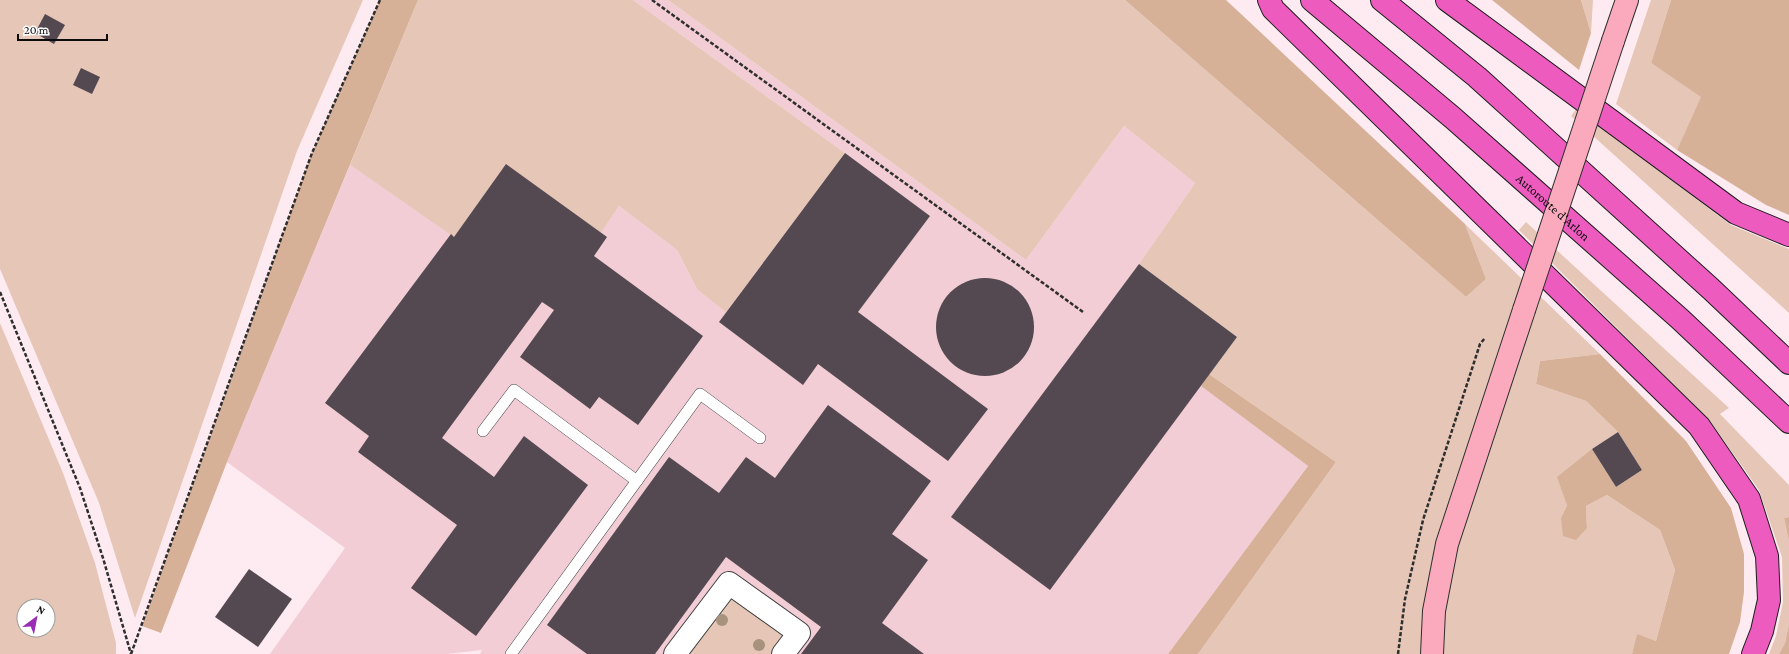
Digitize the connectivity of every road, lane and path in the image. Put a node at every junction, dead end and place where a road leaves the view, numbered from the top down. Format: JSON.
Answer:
{"nodes":[{"id":1,"x":380,"y":0,"type":"edge"},
{"id":2,"x":652,"y":0,"type":"edge"},
{"id":3,"x":1269,"y":0,"type":"edge"},
{"id":4,"x":1312,"y":0,"type":"edge"},
{"id":5,"x":1382,"y":0,"type":"edge"},
{"id":6,"x":1447,"y":0,"type":"edge"},
{"id":7,"x":1627,"y":0,"type":"edge"},
{"id":8,"x":1789,"y":234,"type":"edge"},
{"id":9,"x":0,"y":292,"type":"edge"},
{"id":10,"x":1083,"y":312,"type":"dead end"},
{"id":11,"x":1789,"y":363,"type":"edge"},
{"id":12,"x":1789,"y":422,"type":"edge"},
{"id":13,"x":483,"y":431,"type":"dead end"},
{"id":14,"x":760,"y":438,"type":"dead end"},
{"id":15,"x":637,"y":481,"type":"junction"},
{"id":16,"x":131,"y":654,"type":"edge"},
{"id":17,"x":511,"y":654,"type":"edge"},
{"id":18,"x":675,"y":654,"type":"edge"},
{"id":19,"x":783,"y":654,"type":"edge"},
{"id":20,"x":1432,"y":654,"type":"edge"},
{"id":21,"x":1752,"y":654,"type":"edge"}],
"edges":[{"from":1,"to":16,"type":"path"},
{"from":2,"to":10,"type":"path"},
{"from":3,"to":21,"type":"highway"},
{"from":4,"to":12,"type":"highway","name":"Autoroute d'Arlon"},
{"from":5,"to":11,"type":"highway"},
{"from":6,"to":8,"type":"highway"},
{"from":7,"to":20,"type":"main road","bridge":true},
{"from":9,"to":16,"type":"path"},
{"from":13,"to":15,"type":"lane"},
{"from":14,"to":15,"type":"lane"},
{"from":15,"to":17,"type":"lane"},
{"from":18,"to":19,"type":"street"}]}
